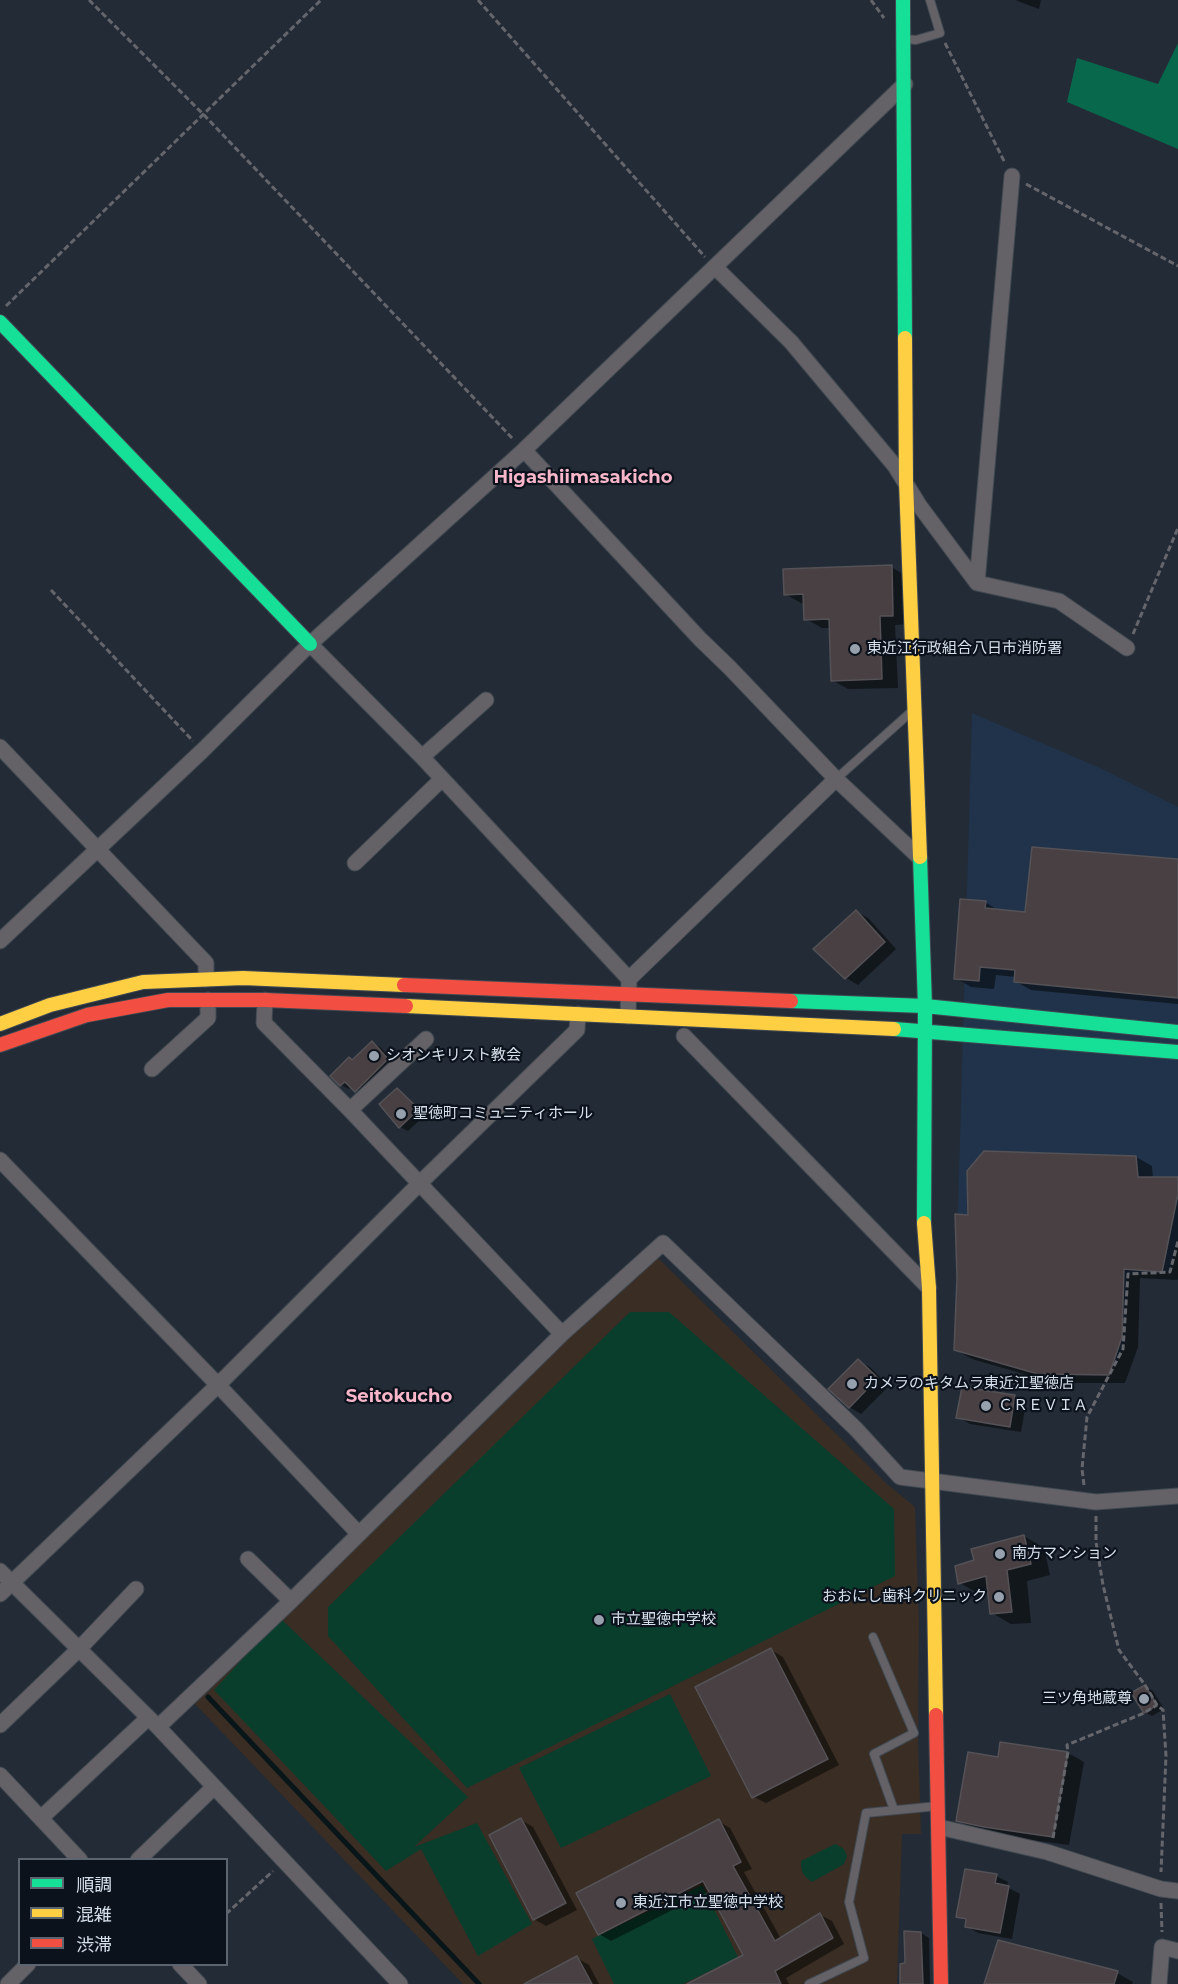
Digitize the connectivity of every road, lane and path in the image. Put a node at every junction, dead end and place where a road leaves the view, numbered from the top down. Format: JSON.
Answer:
{"nodes":[{"id":1,"x":89,"y":0,"type":"edge"},
{"id":2,"x":321,"y":0,"type":"edge"},
{"id":3,"x":478,"y":0,"type":"edge"},
{"id":4,"x":903,"y":0,"type":"edge"},
{"id":5,"x":930,"y":0,"type":"edge"},
{"id":6,"x":940,"y":33,"type":"junction"},
{"id":7,"x":904,"y":39,"type":"junction"},
{"id":8,"x":905,"y":84,"type":"junction"},
{"id":9,"x":204,"y":115,"type":"junction"},
{"id":10,"x":1012,"y":176,"type":"junction"},
{"id":11,"x":1178,"y":265,"type":"edge"},
{"id":12,"x":715,"y":267,"type":"junction"},
{"id":13,"x":0,"y":312,"type":"edge"},
{"id":14,"x":0,"y":322,"type":"edge"},
{"id":15,"x":524,"y":450,"type":"junction"},
{"id":16,"x":906,"y":482,"type":"junction"},
{"id":17,"x":1178,"y":528,"type":"edge"},
{"id":18,"x":977,"y":583,"type":"junction"},
{"id":19,"x":51,"y":590,"type":"dead end"},
{"id":20,"x":310,"y":644,"type":"junction"},
{"id":21,"x":1127,"y":648,"type":"joint"},
{"id":22,"x":486,"y":700,"type":"dead end"},
{"id":23,"x":915,"y":709,"type":"junction"},
{"id":24,"x":0,"y":747,"type":"edge"},
{"id":25,"x":202,"y":751,"type":"junction"},
{"id":26,"x":422,"y":757,"type":"junction"},
{"id":27,"x":442,"y":779,"type":"junction"},
{"id":28,"x":836,"y":779,"type":"junction"},
{"id":29,"x":98,"y":849,"type":"junction"},
{"id":30,"x":920,"y":858,"type":"junction"},
{"id":31,"x":355,"y":863,"type":"dead end"},
{"id":32,"x":0,"y":941,"type":"edge"},
{"id":33,"x":207,"y":979,"type":"junction"},
{"id":34,"x":629,"y":986,"type":"junction"},
{"id":35,"x":208,"y":1000,"type":"junction"},
{"id":36,"x":265,"y":1000,"type":"junction"},
{"id":37,"x":925,"y":1006,"type":"junction"},
{"id":38,"x":578,"y":1014,"type":"junction"},
{"id":39,"x":628,"y":1016,"type":"junction"},
{"id":40,"x":0,"y":1024,"type":"edge"},
{"id":41,"x":925,"y":1029,"type":"junction"},
{"id":42,"x":1178,"y":1032,"type":"edge"},
{"id":43,"x":684,"y":1036,"type":"dead end"},
{"id":44,"x":426,"y":1039,"type":"dead end"},
{"id":45,"x":0,"y":1045,"type":"edge"},
{"id":46,"x":1178,"y":1052,"type":"edge"},
{"id":47,"x":152,"y":1069,"type":"dead end"},
{"id":48,"x":350,"y":1110,"type":"junction"},
{"id":49,"x":0,"y":1160,"type":"edge"},
{"id":50,"x":420,"y":1183,"type":"junction"},
{"id":51,"x":1178,"y":1241,"type":"edge"},
{"id":52,"x":929,"y":1288,"type":"junction"},
{"id":53,"x":562,"y":1334,"type":"junction"},
{"id":54,"x":218,"y":1385,"type":"junction"},
{"id":55,"x":933,"y":1482,"type":"junction"},
{"id":56,"x":1178,"y":1496,"type":"edge"},
{"id":57,"x":1092,"y":1501,"type":"junction"},
{"id":58,"x":358,"y":1533,"type":"junction"},
{"id":59,"x":248,"y":1559,"type":"dead end"},
{"id":60,"x":0,"y":1571,"type":"edge"},
{"id":61,"x":12,"y":1583,"type":"junction"},
{"id":62,"x":136,"y":1588,"type":"dead end"},
{"id":63,"x":0,"y":1594,"type":"edge"},
{"id":64,"x":291,"y":1601,"type":"junction"},
{"id":65,"x":873,"y":1637,"type":"dead end"},
{"id":66,"x":79,"y":1649,"type":"junction"},
{"id":67,"x":1157,"y":1705,"type":"junction"},
{"id":68,"x":153,"y":1723,"type":"junction"},
{"id":69,"x":0,"y":1725,"type":"edge"},
{"id":70,"x":0,"y":1775,"type":"edge"},
{"id":71,"x":214,"y":1787,"type":"junction"},
{"id":72,"x":939,"y":1806,"type":"junction"},
{"id":73,"x":894,"y":1810,"type":"junction"},
{"id":74,"x":41,"y":1818,"type":"junction"},
{"id":75,"x":939,"y":1827,"type":"junction"},
{"id":76,"x":1051,"y":1853,"type":"junction"},
{"id":77,"x":78,"y":1858,"type":"edge"},
{"id":78,"x":140,"y":1858,"type":"edge"},
{"id":79,"x":284,"y":1861,"type":"junction"},
{"id":80,"x":1161,"y":1889,"type":"junction"},
{"id":81,"x":1178,"y":1891,"type":"edge"},
{"id":82,"x":228,"y":1912,"type":"edge"},
{"id":83,"x":1162,"y":1947,"type":"junction"},
{"id":84,"x":1178,"y":1951,"type":"edge"},
{"id":85,"x":27,"y":1966,"type":"edge"},
{"id":86,"x":181,"y":1966,"type":"edge"},
{"id":87,"x":8,"y":1984,"type":"edge"},
{"id":88,"x":199,"y":1984,"type":"edge"},
{"id":89,"x":400,"y":1984,"type":"edge"},
{"id":90,"x":809,"y":1984,"type":"edge"},
{"id":91,"x":941,"y":1984,"type":"edge"},
{"id":92,"x":1159,"y":1984,"type":"edge"}],
"edges":[{"from":1,"to":9,"type":"path"},
{"from":2,"to":9,"type":"path"},
{"from":3,"to":12,"type":"path"},
{"from":4,"to":7,"type":"street"},
{"from":5,"to":6,"type":"lane"},
{"from":6,"to":7,"type":"lane"},
{"from":6,"to":10,"type":"path"},
{"from":7,"to":8,"type":"street"},
{"from":8,"to":12,"type":"street"},
{"from":8,"to":16,"type":"street"},
{"from":9,"to":13,"type":"path"},
{"from":9,"to":15,"type":"path"},
{"from":10,"to":11,"type":"path"},
{"from":10,"to":18,"type":"street"},
{"from":12,"to":15,"type":"street"},
{"from":12,"to":16,"type":"street"},
{"from":14,"to":20,"type":"street"},
{"from":15,"to":20,"type":"street"},
{"from":15,"to":28,"type":"street"},
{"from":16,"to":18,"type":"street"},
{"from":16,"to":23,"type":"street"},
{"from":17,"to":21,"type":"path"},
{"from":18,"to":21,"type":"street"},
{"from":19,"to":25,"type":"path"},
{"from":20,"to":25,"type":"street"},
{"from":20,"to":26,"type":"street"},
{"from":22,"to":26,"type":"street"},
{"from":23,"to":28,"type":"lane"},
{"from":23,"to":30,"type":"street"},
{"from":24,"to":29,"type":"street"},
{"from":25,"to":29,"type":"street"},
{"from":26,"to":27,"type":"street"},
{"from":27,"to":31,"type":"street"},
{"from":27,"to":34,"type":"street"},
{"from":28,"to":30,"type":"street"},
{"from":28,"to":34,"type":"street"},
{"from":29,"to":32,"type":"street"},
{"from":29,"to":33,"type":"street"},
{"from":30,"to":37,"type":"street"},
{"from":33,"to":34,"type":"street"},
{"from":33,"to":40,"type":"street"},
{"from":34,"to":37,"type":"street"},
{"from":34,"to":39,"type":"street"},
{"from":35,"to":36,"type":"street"},
{"from":35,"to":45,"type":"street"},
{"from":35,"to":47,"type":"street"},
{"from":36,"to":38,"type":"street"},
{"from":36,"to":48,"type":"street"},
{"from":37,"to":41,"type":"street"},
{"from":37,"to":42,"type":"street"},
{"from":38,"to":39,"type":"street"},
{"from":38,"to":50,"type":"street"},
{"from":39,"to":41,"type":"street"},
{"from":41,"to":46,"type":"street"},
{"from":41,"to":52,"type":"street"},
{"from":43,"to":52,"type":"street"},
{"from":44,"to":48,"type":"street"},
{"from":48,"to":50,"type":"street"},
{"from":49,"to":54,"type":"street"},
{"from":50,"to":53,"type":"street"},
{"from":50,"to":54,"type":"street"},
{"from":51,"to":57,"type":"path"},
{"from":52,"to":55,"type":"street"},
{"from":53,"to":55,"type":"street"},
{"from":53,"to":58,"type":"street"},
{"from":54,"to":58,"type":"street"},
{"from":54,"to":61,"type":"street"},
{"from":55,"to":57,"type":"street"},
{"from":55,"to":72,"type":"street"},
{"from":56,"to":57,"type":"street"},
{"from":57,"to":67,"type":"path"},
{"from":58,"to":64,"type":"street"},
{"from":59,"to":64,"type":"street"},
{"from":60,"to":61,"type":"street"},
{"from":61,"to":63,"type":"street"},
{"from":61,"to":66,"type":"street"},
{"from":62,"to":66,"type":"street"},
{"from":64,"to":68,"type":"street"},
{"from":65,"to":73,"type":"lane"},
{"from":66,"to":68,"type":"street"},
{"from":66,"to":69,"type":"street"},
{"from":67,"to":76,"type":"path"},
{"from":67,"to":80,"type":"path"},
{"from":68,"to":71,"type":"street"},
{"from":68,"to":74,"type":"street"},
{"from":70,"to":74,"type":"street"},
{"from":71,"to":78,"type":"street"},
{"from":71,"to":79,"type":"street"},
{"from":72,"to":73,"type":"lane"},
{"from":72,"to":75,"type":"street"},
{"from":73,"to":90,"type":"lane"},
{"from":74,"to":77,"type":"street"},
{"from":75,"to":76,"type":"street"},
{"from":75,"to":91,"type":"street"},
{"from":76,"to":80,"type":"street"},
{"from":79,"to":82,"type":"path"},
{"from":79,"to":89,"type":"street"},
{"from":80,"to":81,"type":"street"},
{"from":80,"to":83,"type":"path"},
{"from":83,"to":84,"type":"street"},
{"from":83,"to":92,"type":"street"},
{"from":85,"to":87,"type":"street"},
{"from":86,"to":88,"type":"street"}]}
